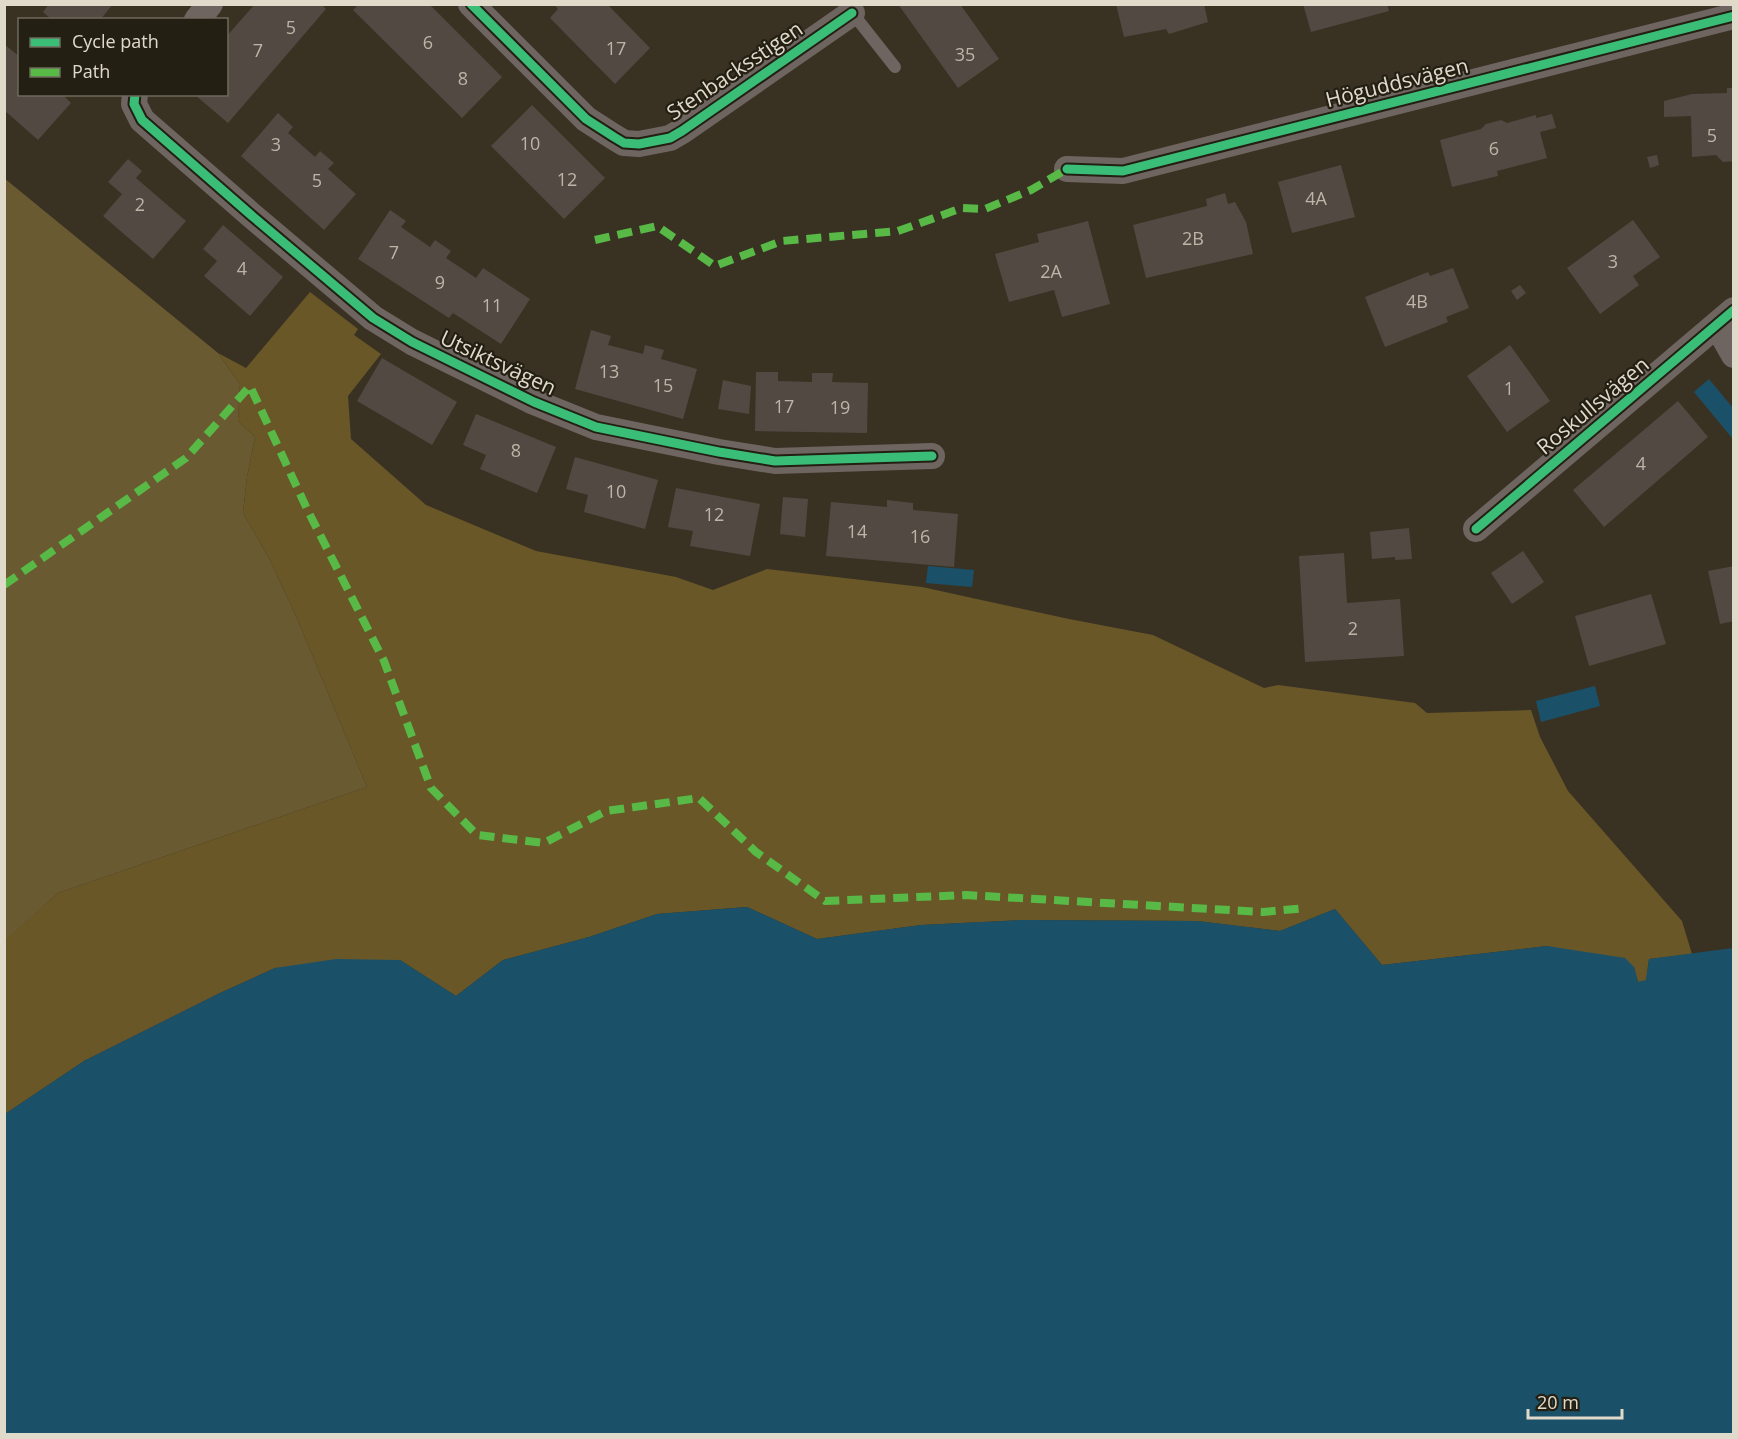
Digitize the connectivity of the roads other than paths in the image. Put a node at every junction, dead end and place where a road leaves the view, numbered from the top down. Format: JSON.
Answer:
{"nodes":[{"id":1,"x":210,"y":4,"type":"edge"},
{"id":2,"x":471,"y":4,"type":"edge"},
{"id":3,"x":849,"y":9,"type":"edge"},
{"id":4,"x":1734,"y":16,"type":"edge"},
{"id":5,"x":199,"y":18,"type":"edge"},
{"id":6,"x":896,"y":67,"type":"dead end"},
{"id":7,"x":135,"y":99,"type":"edge"},
{"id":8,"x":1067,"y":170,"type":"dead end"},
{"id":9,"x":1725,"y":318,"type":"edge"},
{"id":10,"x":1734,"y":355,"type":"edge"},
{"id":11,"x":932,"y":456,"type":"dead end"},
{"id":12,"x":1476,"y":529,"type":"dead end"}],
"edges":[{"from":1,"to":5,"type":"street"},
{"from":2,"to":3,"type":"street","name":"Stenbacksstigen"},
{"from":3,"to":6,"type":"lane"},
{"from":4,"to":8,"type":"street","name":"Höguddsvägen"},
{"from":7,"to":11,"type":"street","name":"Utsiktsvägen"},
{"from":9,"to":10,"type":"street"},
{"from":9,"to":12,"type":"street","name":"Roskullsvägen"}]}
